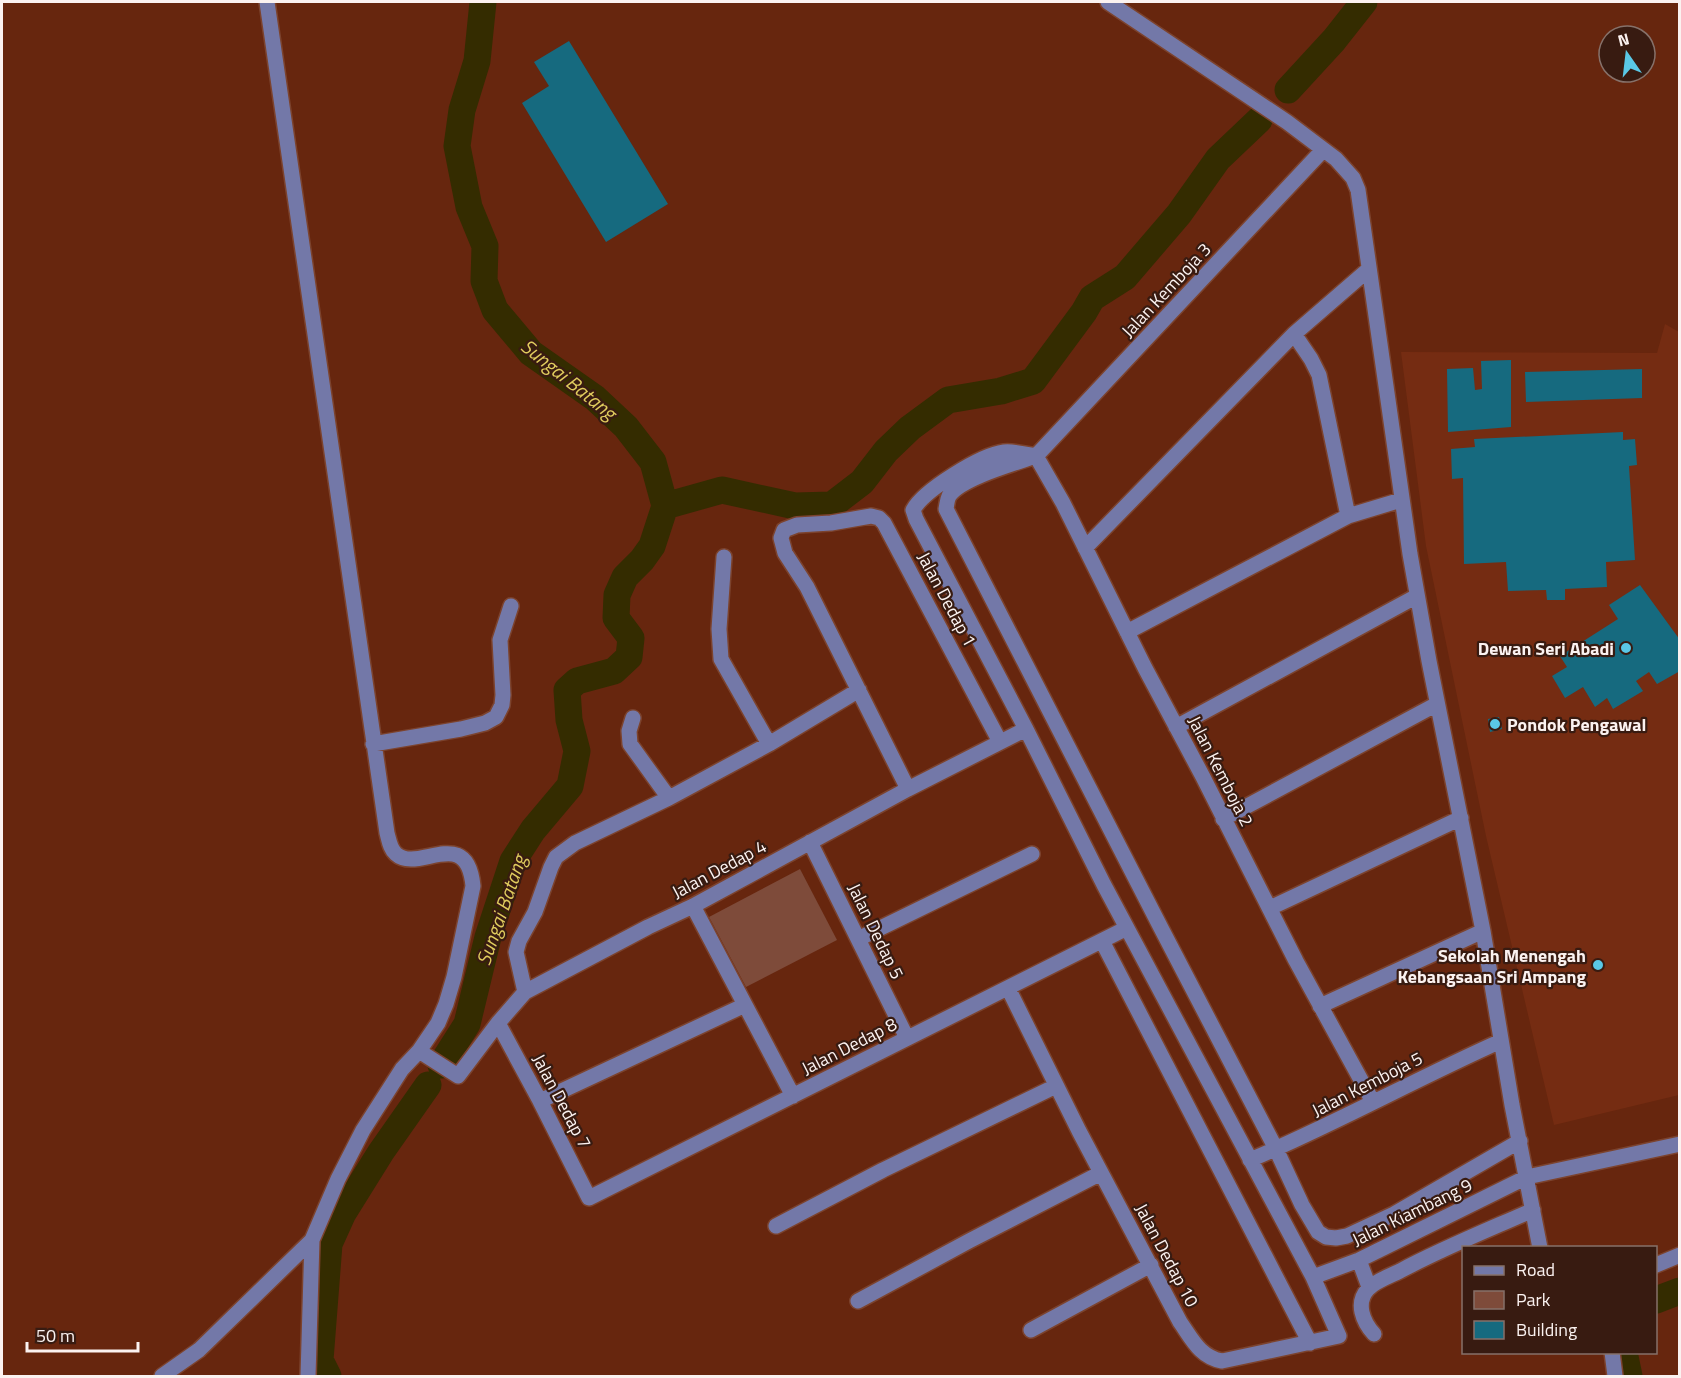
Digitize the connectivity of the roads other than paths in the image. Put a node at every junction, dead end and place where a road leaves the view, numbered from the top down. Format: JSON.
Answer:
{"nodes":[{"id":1,"x":267,"y":2,"type":"edge"},
{"id":2,"x":1108,"y":2,"type":"edge"},
{"id":3,"x":1323,"y":150,"type":"junction"},
{"id":4,"x":1369,"y":269,"type":"junction"},
{"id":5,"x":1294,"y":334,"type":"junction"},
{"id":6,"x":1036,"y":456,"type":"junction"},
{"id":7,"x":1401,"y":500,"type":"junction"},
{"id":8,"x":1348,"y":516,"type":"junction"},
{"id":9,"x":1085,"y":548,"type":"junction"},
{"id":10,"x":724,"y":557,"type":"dead end"},
{"id":11,"x":1417,"y":596,"type":"junction"},
{"id":12,"x":511,"y":606,"type":"dead end"},
{"id":13,"x":1127,"y":632,"type":"junction"},
{"id":14,"x":859,"y":690,"type":"junction"},
{"id":15,"x":1437,"y":704,"type":"junction"},
{"id":16,"x":633,"y":718,"type":"dead end"},
{"id":17,"x":1176,"y":728,"type":"junction"},
{"id":18,"x":1026,"y":729,"type":"junction"},
{"id":19,"x":1000,"y":742,"type":"junction"},
{"id":20,"x":373,"y":744,"type":"junction"},
{"id":21,"x":769,"y":744,"type":"junction"},
{"id":22,"x":908,"y":789,"type":"junction"},
{"id":23,"x":669,"y":798,"type":"junction"},
{"id":24,"x":1461,"y":818,"type":"junction"},
{"id":25,"x":1223,"y":819,"type":"junction"},
{"id":26,"x":810,"y":842,"type":"junction"},
{"id":27,"x":1032,"y":854,"type":"dead end"},
{"id":28,"x":693,"y":906,"type":"junction"},
{"id":29,"x":1270,"y":908,"type":"junction"},
{"id":30,"x":1127,"y":928,"type":"junction"},
{"id":31,"x":1483,"y":931,"type":"junction"},
{"id":32,"x":858,"y":939,"type":"junction"},
{"id":33,"x":1102,"y":941,"type":"junction"},
{"id":34,"x":1008,"y":988,"type":"junction"},
{"id":35,"x":525,"y":992,"type":"junction"},
{"id":36,"x":745,"y":1005,"type":"junction"},
{"id":37,"x":1320,"y":1006,"type":"junction"},
{"id":38,"x":498,"y":1023,"type":"junction"},
{"id":39,"x":907,"y":1038,"type":"junction"},
{"id":40,"x":1501,"y":1041,"type":"junction"},
{"id":41,"x":419,"y":1051,"type":"junction"},
{"id":42,"x":1056,"y":1086,"type":"junction"},
{"id":43,"x":792,"y":1096,"type":"junction"},
{"id":44,"x":540,"y":1101,"type":"junction"},
{"id":45,"x":1373,"y":1102,"type":"junction"},
{"id":46,"x":1520,"y":1142,"type":"junction"},
{"id":47,"x":1680,"y":1144,"type":"edge"},
{"id":48,"x":1276,"y":1149,"type":"junction"},
{"id":49,"x":1250,"y":1160,"type":"junction"},
{"id":50,"x":1101,"y":1173,"type":"junction"},
{"id":51,"x":1527,"y":1178,"type":"junction"},
{"id":52,"x":589,"y":1198,"type":"joint"},
{"id":53,"x":1533,"y":1210,"type":"junction"},
{"id":54,"x":776,"y":1226,"type":"dead end"},
{"id":55,"x":1424,"y":1228,"type":"junction"},
{"id":56,"x":312,"y":1240,"type":"junction"},
{"id":57,"x":1540,"y":1246,"type":"edge"},
{"id":58,"x":1435,"y":1253,"type":"junction"},
{"id":59,"x":1680,"y":1255,"type":"edge"},
{"id":60,"x":1359,"y":1260,"type":"junction"},
{"id":61,"x":1151,"y":1264,"type":"junction"},
{"id":62,"x":1657,"y":1265,"type":"edge"},
{"id":63,"x":1313,"y":1277,"type":"junction"},
{"id":64,"x":1369,"y":1287,"type":"junction"},
{"id":65,"x":858,"y":1301,"type":"dead end"},
{"id":66,"x":1031,"y":1330,"type":"dead end"},
{"id":67,"x":1374,"y":1334,"type":"dead end"},
{"id":68,"x":1310,"y":1343,"type":"junction"},
{"id":69,"x":1612,"y":1354,"type":"edge"},
{"id":70,"x":162,"y":1377,"type":"edge"},
{"id":71,"x":308,"y":1377,"type":"edge"},
{"id":72,"x":1615,"y":1377,"type":"edge"}],
"edges":[{"from":1,"to":20,"type":"street"},
{"from":2,"to":3,"type":"street"},
{"from":3,"to":4,"type":"street"},
{"from":3,"to":6,"type":"street","name":"Jalan Kemboja 3"},
{"from":4,"to":5,"type":"street"},
{"from":4,"to":7,"type":"street"},
{"from":5,"to":8,"type":"street"},
{"from":5,"to":9,"type":"street"},
{"from":6,"to":9,"type":"street","name":"Jalan Kemboja 2"},
{"from":6,"to":18,"type":"street"},
{"from":6,"to":48,"type":"street"},
{"from":7,"to":8,"type":"street"},
{"from":7,"to":11,"type":"street"},
{"from":8,"to":13,"type":"street"},
{"from":9,"to":13,"type":"street","name":"Jalan Kemboja 2"},
{"from":10,"to":21,"type":"street"},
{"from":11,"to":15,"type":"street"},
{"from":11,"to":17,"type":"street"},
{"from":12,"to":20,"type":"street"},
{"from":13,"to":17,"type":"street","name":"Jalan Kemboja 2"},
{"from":14,"to":19,"type":"street","name":"Jalan Dedap 1"},
{"from":14,"to":21,"type":"street"},
{"from":14,"to":22,"type":"street"},
{"from":15,"to":24,"type":"street"},
{"from":15,"to":25,"type":"street"},
{"from":16,"to":23,"type":"street"},
{"from":17,"to":25,"type":"street","name":"Jalan Kemboja 2"},
{"from":18,"to":19,"type":"street","name":"Jalan Dedap 4"},
{"from":18,"to":30,"type":"street"},
{"from":19,"to":22,"type":"street","name":"Jalan Dedap 4"},
{"from":20,"to":41,"type":"street"},
{"from":21,"to":23,"type":"street"},
{"from":22,"to":26,"type":"street","name":"Jalan Dedap 4"},
{"from":23,"to":35,"type":"street"},
{"from":24,"to":29,"type":"street"},
{"from":24,"to":31,"type":"street"},
{"from":25,"to":29,"type":"street","name":"Jalan Kemboja 2"},
{"from":26,"to":28,"type":"street","name":"Jalan Dedap 4"},
{"from":26,"to":32,"type":"street","name":"Jalan Dedap 5"},
{"from":27,"to":32,"type":"street"},
{"from":28,"to":35,"type":"street","name":"Jalan Dedap 4"},
{"from":28,"to":36,"type":"street"},
{"from":29,"to":37,"type":"street","name":"Jalan Kemboja 2"},
{"from":30,"to":33,"type":"street","name":"Jalan Dedap 8"},
{"from":30,"to":49,"type":"street"},
{"from":31,"to":37,"type":"street"},
{"from":31,"to":40,"type":"street"},
{"from":32,"to":39,"type":"street","name":"Jalan Dedap 5"},
{"from":33,"to":34,"type":"street","name":"Jalan Dedap 8"},
{"from":33,"to":68,"type":"street"},
{"from":34,"to":39,"type":"street","name":"Jalan Dedap 8"},
{"from":34,"to":42,"type":"street","name":"Jalan Dedap 10"},
{"from":35,"to":38,"type":"street","name":"Jalan Dedap 4"},
{"from":36,"to":43,"type":"street"},
{"from":36,"to":44,"type":"street"},
{"from":37,"to":45,"type":"street","name":"Jalan Kemboja 2"},
{"from":38,"to":41,"type":"street","name":"Jalan Dedap 4"},
{"from":38,"to":44,"type":"street","name":"Jalan Dedap 7"},
{"from":39,"to":43,"type":"street","name":"Jalan Dedap 8"},
{"from":40,"to":45,"type":"street","name":"Jalan Kemboja 5"},
{"from":40,"to":46,"type":"street"},
{"from":41,"to":56,"type":"street"},
{"from":42,"to":50,"type":"street","name":"Jalan Dedap 10"},
{"from":42,"to":54,"type":"street"},
{"from":43,"to":52,"type":"street","name":"Jalan Dedap 8"},
{"from":44,"to":52,"type":"street","name":"Jalan Dedap 7"},
{"from":45,"to":48,"type":"street","name":"Jalan Kemboja 5"},
{"from":46,"to":48,"type":"street"},
{"from":46,"to":51,"type":"street"},
{"from":47,"to":51,"type":"street","name":"Jalan Kiambang 9"},
{"from":48,"to":49,"type":"street","name":"Jalan Kemboja 5"},
{"from":49,"to":63,"type":"street"},
{"from":50,"to":61,"type":"street","name":"Jalan Dedap 10"},
{"from":50,"to":65,"type":"street"},
{"from":51,"to":53,"type":"street"},
{"from":51,"to":55,"type":"street","name":"Jalan Kiambang 9"},
{"from":53,"to":57,"type":"street"},
{"from":53,"to":58,"type":"street"},
{"from":55,"to":58,"type":"street"},
{"from":55,"to":60,"type":"street","name":"Jalan Kiambang 9"},
{"from":56,"to":70,"type":"street"},
{"from":56,"to":71,"type":"street"},
{"from":58,"to":64,"type":"street"},
{"from":59,"to":62,"type":"street"},
{"from":60,"to":63,"type":"street","name":"Jalan Kiambang 9"},
{"from":60,"to":64,"type":"street"},
{"from":61,"to":66,"type":"street"},
{"from":61,"to":68,"type":"street","name":"Jalan Dedap 10"},
{"from":63,"to":68,"type":"street","name":"Jalan Dedap 10"},
{"from":64,"to":67,"type":"street"},
{"from":69,"to":72,"type":"street"}]}
